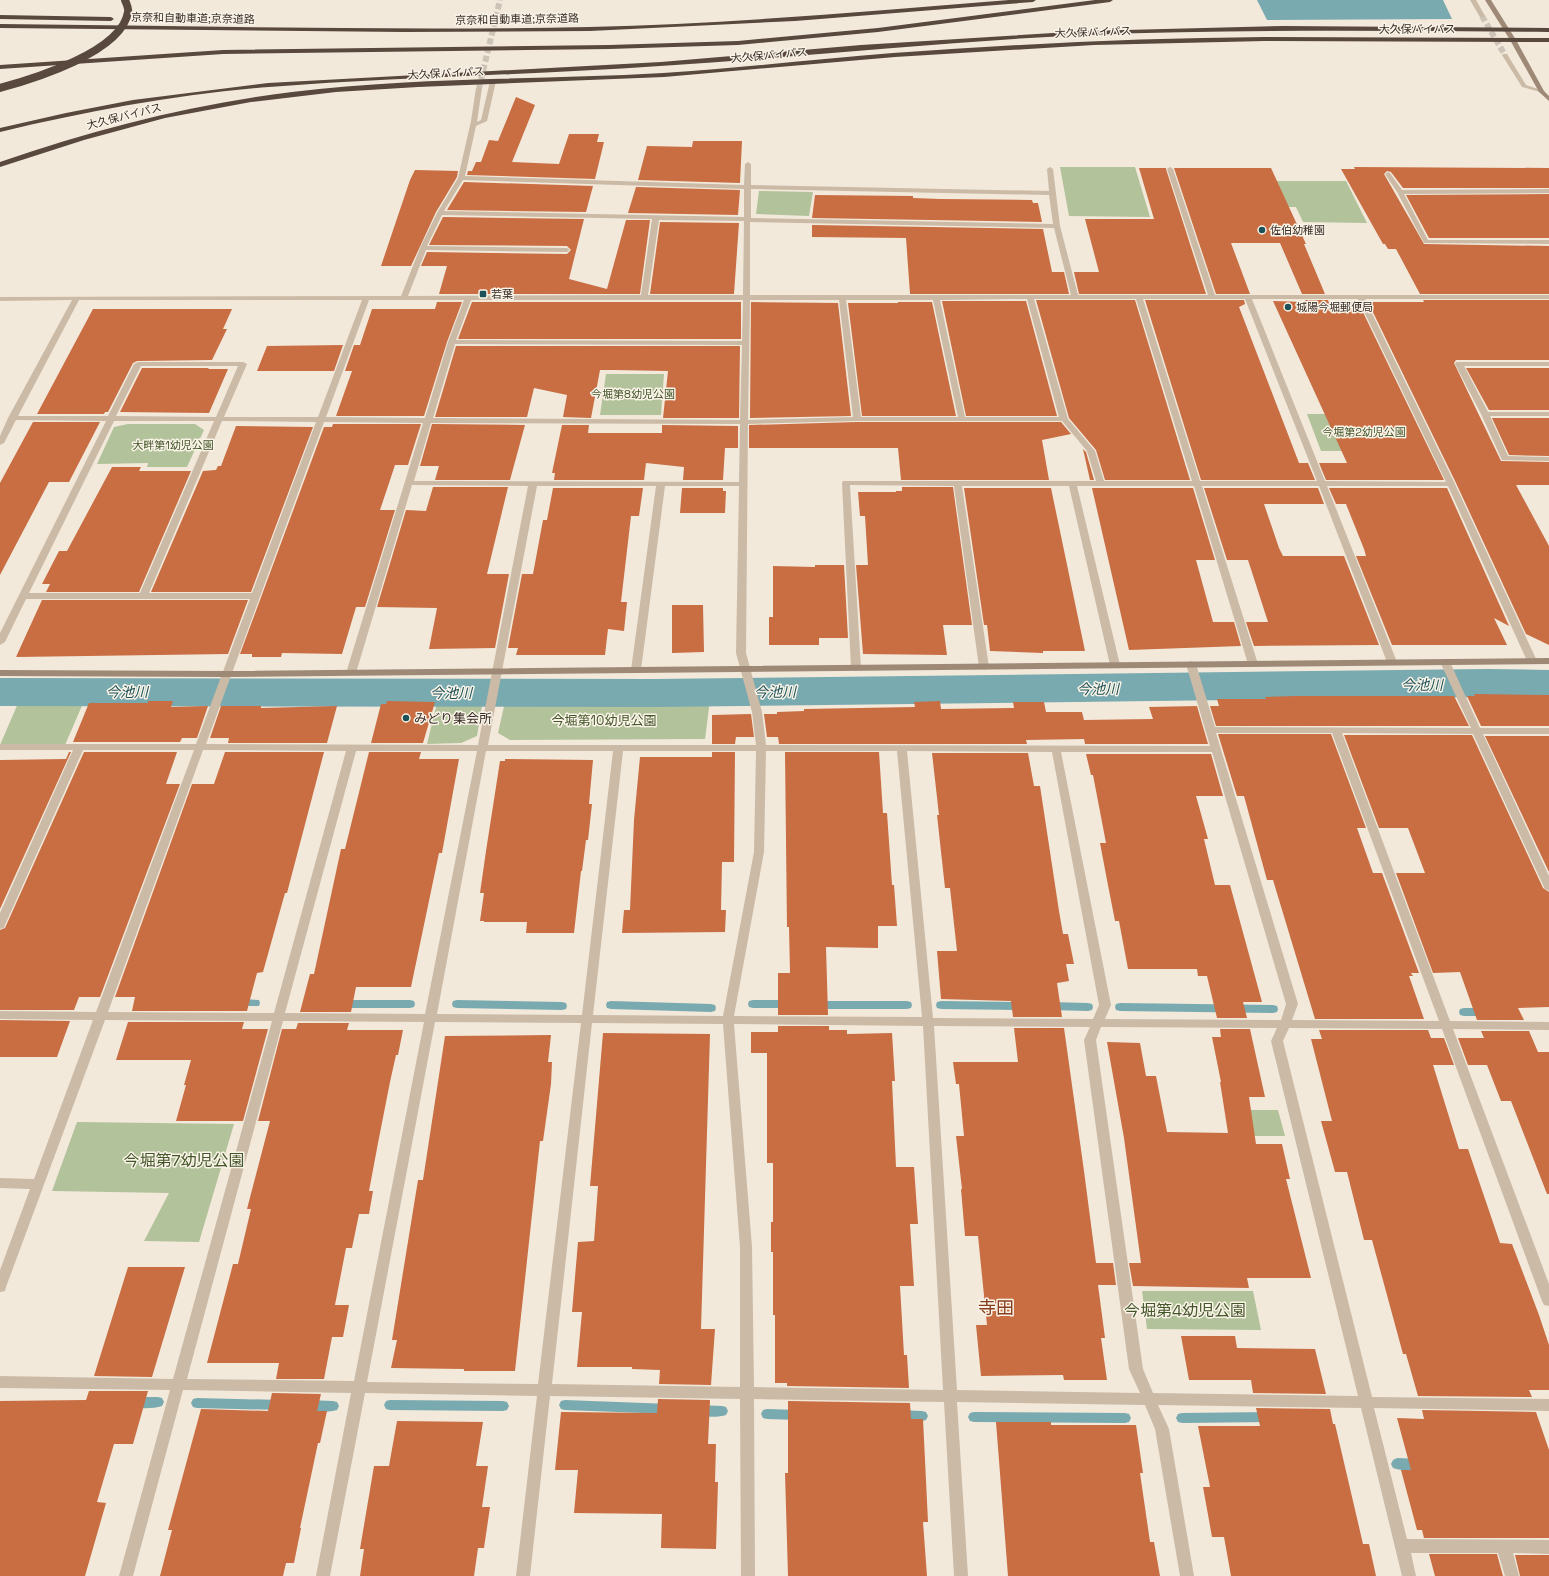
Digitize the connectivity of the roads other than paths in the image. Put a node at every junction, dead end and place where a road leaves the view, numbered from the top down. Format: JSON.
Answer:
{"nodes":[{"id":1,"x":125,"y":0,"type":"edge"},
{"id":2,"x":1033,"y":0,"type":"edge"},
{"id":3,"x":1110,"y":0,"type":"edge"},
{"id":4,"x":1473,"y":0,"type":"edge"},
{"id":5,"x":1488,"y":0,"type":"edge"},
{"id":6,"x":736,"y":14,"type":"dead end"},
{"id":7,"x":1482,"y":16,"type":"tunnel mouth"},
{"id":8,"x":0,"y":18,"type":"edge"},
{"id":9,"x":132,"y":19,"type":"dead end"},
{"id":10,"x":648,"y":19,"type":"dead end"},
{"id":11,"x":465,"y":22,"type":"dead end"},
{"id":12,"x":516,"y":22,"type":"dead end"},
{"id":13,"x":0,"y":26,"type":"edge"},
{"id":14,"x":1506,"y":30,"type":"junction"},
{"id":15,"x":1549,"y":30,"type":"edge"},
{"id":16,"x":1513,"y":40,"type":"junction"},
{"id":17,"x":1549,"y":40,"type":"edge"},
{"id":18,"x":1505,"y":55,"type":"tunnel mouth"},
{"id":19,"x":0,"y":68,"type":"edge"},
{"id":20,"x":493,"y":81,"type":"junction"},
{"id":21,"x":0,"y":88,"type":"edge"},
{"id":22,"x":479,"y":88,"type":"tunnel mouth"},
{"id":23,"x":1542,"y":92,"type":"junction"},
{"id":24,"x":1549,"y":100,"type":"edge"},
{"id":25,"x":473,"y":125,"type":"junction"},
{"id":26,"x":0,"y":130,"type":"edge"},
{"id":27,"x":748,"y":164,"type":"dead end"},
{"id":28,"x":0,"y":165,"type":"edge"},
{"id":29,"x":1050,"y":169,"type":"dead end"},
{"id":30,"x":1170,"y":169,"type":"dead end"},
{"id":31,"x":1388,"y":174,"type":"dead end"},
{"id":32,"x":461,"y":178,"type":"junction"},
{"id":33,"x":748,"y":187,"type":"junction"},
{"id":34,"x":1549,"y":191,"type":"edge"},
{"id":35,"x":1400,"y":192,"type":"junction"},
{"id":36,"x":1052,"y":194,"type":"junction"},
{"id":37,"x":440,"y":213,"type":"junction"},
{"id":38,"x":656,"y":217,"type":"junction"},
{"id":39,"x":747,"y":219,"type":"junction"},
{"id":40,"x":1057,"y":226,"type":"junction"},
{"id":41,"x":1549,"y":242,"type":"edge"},
{"id":42,"x":423,"y":248,"type":"junction"},
{"id":43,"x":567,"y":250,"type":"dead end"},
{"id":44,"x":1075,"y":296,"type":"junction"},
{"id":45,"x":644,"y":297,"type":"junction"},
{"id":46,"x":842,"y":297,"type":"junction"},
{"id":47,"x":936,"y":297,"type":"junction"},
{"id":48,"x":1030,"y":297,"type":"junction"},
{"id":49,"x":1139,"y":297,"type":"junction"},
{"id":50,"x":1212,"y":297,"type":"junction"},
{"id":51,"x":1248,"y":297,"type":"junction"},
{"id":52,"x":1360,"y":297,"type":"junction"},
{"id":53,"x":1549,"y":297,"type":"edge"},
{"id":54,"x":77,"y":298,"type":"junction"},
{"id":55,"x":366,"y":298,"type":"junction"},
{"id":56,"x":404,"y":298,"type":"junction"},
{"id":57,"x":468,"y":298,"type":"junction"},
{"id":58,"x":746,"y":298,"type":"junction"},
{"id":59,"x":0,"y":299,"type":"edge"},
{"id":60,"x":452,"y":342,"type":"junction"},
{"id":61,"x":746,"y":343,"type":"junction"},
{"id":62,"x":1549,"y":364,"type":"edge"},
{"id":63,"x":1485,"y":414,"type":"junction"},
{"id":64,"x":1549,"y":414,"type":"edge"},
{"id":65,"x":12,"y":418,"type":"junction"},
{"id":66,"x":111,"y":418,"type":"junction"},
{"id":67,"x":219,"y":419,"type":"junction"},
{"id":68,"x":858,"y":419,"type":"junction"},
{"id":69,"x":962,"y":419,"type":"junction"},
{"id":70,"x":1064,"y":419,"type":"junction"},
{"id":71,"x":321,"y":420,"type":"junction"},
{"id":72,"x":428,"y":420,"type":"junction"},
{"id":73,"x":744,"y":422,"type":"junction"},
{"id":74,"x":0,"y":442,"type":"edge"},
{"id":75,"x":1549,"y":458,"type":"edge"},
{"id":76,"x":409,"y":483,"type":"junction"},
{"id":77,"x":534,"y":483,"type":"junction"},
{"id":78,"x":661,"y":483,"type":"junction"},
{"id":79,"x":958,"y":483,"type":"junction"},
{"id":80,"x":1072,"y":483,"type":"junction"},
{"id":81,"x":1101,"y":483,"type":"junction"},
{"id":82,"x":1197,"y":483,"type":"junction"},
{"id":83,"x":744,"y":484,"type":"junction"},
{"id":84,"x":1321,"y":484,"type":"junction"},
{"id":85,"x":1451,"y":484,"type":"junction"},
{"id":86,"x":23,"y":596,"type":"junction"},
{"id":87,"x":143,"y":596,"type":"junction"},
{"id":88,"x":256,"y":596,"type":"junction"},
{"id":89,"x":0,"y":642,"type":"edge"},
{"id":90,"x":1532,"y":661,"type":"junction"},
{"id":91,"x":1549,"y":661,"type":"edge"},
{"id":92,"x":1392,"y":662,"type":"junction"},
{"id":93,"x":1445,"y":662,"type":"junction"},
{"id":94,"x":1191,"y":664,"type":"junction"},
{"id":95,"x":1253,"y":664,"type":"junction"},
{"id":96,"x":1115,"y":665,"type":"junction"},
{"id":97,"x":984,"y":667,"type":"junction"},
{"id":98,"x":856,"y":668,"type":"junction"},
{"id":99,"x":636,"y":670,"type":"junction"},
{"id":100,"x":0,"y":673,"type":"edge"},
{"id":101,"x":351,"y":673,"type":"junction"},
{"id":102,"x":747,"y":674,"type":"junction"},
{"id":103,"x":496,"y":676,"type":"junction"},
{"id":104,"x":225,"y":678,"type":"junction"},
{"id":105,"x":1210,"y":730,"type":"junction"},
{"id":106,"x":1336,"y":730,"type":"junction"},
{"id":107,"x":1477,"y":731,"type":"junction"},
{"id":108,"x":1549,"y":731,"type":"edge"},
{"id":109,"x":0,"y":748,"type":"edge"},
{"id":110,"x":79,"y":748,"type":"junction"},
{"id":111,"x":200,"y":748,"type":"junction"},
{"id":112,"x":352,"y":748,"type":"junction"},
{"id":113,"x":482,"y":748,"type":"junction"},
{"id":114,"x":618,"y":748,"type":"junction"},
{"id":115,"x":761,"y":748,"type":"junction"},
{"id":116,"x":902,"y":748,"type":"junction"},
{"id":117,"x":1056,"y":749,"type":"junction"},
{"id":118,"x":1216,"y":749,"type":"junction"},
{"id":119,"x":1549,"y":887,"type":"edge"},
{"id":120,"x":0,"y":925,"type":"edge"},
{"id":121,"x":0,"y":1015,"type":"edge"},
{"id":122,"x":100,"y":1016,"type":"junction"},
{"id":123,"x":279,"y":1017,"type":"junction"},
{"id":124,"x":431,"y":1018,"type":"junction"},
{"id":125,"x":587,"y":1019,"type":"junction"},
{"id":126,"x":728,"y":1020,"type":"junction"},
{"id":127,"x":928,"y":1022,"type":"junction"},
{"id":128,"x":1098,"y":1023,"type":"junction"},
{"id":129,"x":1285,"y":1024,"type":"junction"},
{"id":130,"x":1446,"y":1025,"type":"junction"},
{"id":131,"x":1549,"y":1026,"type":"edge"},
{"id":132,"x":0,"y":1183,"type":"edge"},
{"id":133,"x":38,"y":1184,"type":"junction"},
{"id":134,"x":0,"y":1287,"type":"edge"},
{"id":135,"x":1549,"y":1302,"type":"edge"},
{"id":136,"x":0,"y":1382,"type":"edge"},
{"id":137,"x":179,"y":1384,"type":"junction"},
{"id":138,"x":359,"y":1387,"type":"junction"},
{"id":139,"x":545,"y":1390,"type":"junction"},
{"id":140,"x":746,"y":1393,"type":"junction"},
{"id":141,"x":949,"y":1396,"type":"junction"},
{"id":142,"x":1149,"y":1399,"type":"junction"},
{"id":143,"x":1366,"y":1402,"type":"junction"},
{"id":144,"x":1549,"y":1405,"type":"edge"},
{"id":145,"x":1401,"y":1546,"type":"junction"},
{"id":146,"x":1504,"y":1547,"type":"junction"},
{"id":147,"x":1549,"y":1547,"type":"edge"},
{"id":148,"x":126,"y":1576,"type":"edge"},
{"id":149,"x":323,"y":1576,"type":"edge"},
{"id":150,"x":523,"y":1576,"type":"edge"},
{"id":151,"x":748,"y":1576,"type":"edge"},
{"id":152,"x":961,"y":1576,"type":"edge"},
{"id":153,"x":1186,"y":1576,"type":"edge"},
{"id":154,"x":1409,"y":1576,"type":"edge"},
{"id":155,"x":1512,"y":1576,"type":"edge"}],
"edges":[{"from":1,"to":21,"type":"highway","bridge":true},
{"from":2,"to":13,"type":"highway","name":"京奈和自動車道;京奈道路"},
{"from":3,"to":19,"type":"highway"},
{"from":4,"to":7,"type":"street"},
{"from":5,"to":14,"type":"street"},
{"from":6,"to":10,"type":"highway"},
{"from":8,"to":9,"type":"highway","name":"京奈和自動車道;京奈道路"},
{"from":11,"to":12,"type":"highway","name":"京奈和自動車道;京奈道路"},
{"from":14,"to":15,"type":"highway","name":"大久保バイパス"},
{"from":14,"to":16,"type":"street"},
{"from":14,"to":26,"type":"highway","name":"大久保バイパス"},
{"from":16,"to":17,"type":"highway","name":"大久保バイパス"},
{"from":16,"to":20,"type":"highway","name":"大久保バイパス"},
{"from":16,"to":23,"type":"street"},
{"from":18,"to":23,"type":"street"},
{"from":20,"to":25,"type":"street"},
{"from":20,"to":28,"type":"highway","name":"大久保バイパス"},
{"from":22,"to":25,"type":"street"},
{"from":23,"to":24,"type":"street"},
{"from":25,"to":32,"type":"street"},
{"from":27,"to":33,"type":"street"},
{"from":29,"to":36,"type":"street"},
{"from":30,"to":50,"type":"street"},
{"from":31,"to":35,"type":"street"},
{"from":32,"to":33,"type":"street"},
{"from":32,"to":37,"type":"street"},
{"from":33,"to":36,"type":"street"},
{"from":33,"to":39,"type":"street"},
{"from":34,"to":35,"type":"street"},
{"from":35,"to":41,"type":"street"},
{"from":36,"to":40,"type":"street"},
{"from":37,"to":38,"type":"street"},
{"from":37,"to":42,"type":"street"},
{"from":38,"to":39,"type":"street"},
{"from":38,"to":45,"type":"street"},
{"from":39,"to":40,"type":"street"},
{"from":39,"to":58,"type":"street"},
{"from":40,"to":44,"type":"street"},
{"from":42,"to":43,"type":"street"},
{"from":42,"to":56,"type":"street"},
{"from":44,"to":48,"type":"street"},
{"from":44,"to":49,"type":"street"},
{"from":45,"to":57,"type":"street"},
{"from":45,"to":58,"type":"street"},
{"from":46,"to":47,"type":"street"},
{"from":46,"to":58,"type":"street"},
{"from":46,"to":68,"type":"street"},
{"from":47,"to":48,"type":"street"},
{"from":47,"to":69,"type":"street"},
{"from":48,"to":70,"type":"street"},
{"from":49,"to":50,"type":"street"},
{"from":49,"to":82,"type":"street"},
{"from":50,"to":51,"type":"street"},
{"from":51,"to":52,"type":"street"},
{"from":51,"to":84,"type":"street"},
{"from":52,"to":53,"type":"street"},
{"from":52,"to":85,"type":"street"},
{"from":54,"to":55,"type":"street"},
{"from":54,"to":59,"type":"street"},
{"from":54,"to":65,"type":"street"},
{"from":55,"to":56,"type":"street"},
{"from":55,"to":71,"type":"street"},
{"from":56,"to":57,"type":"street"},
{"from":57,"to":60,"type":"street"},
{"from":58,"to":61,"type":"street"},
{"from":60,"to":61,"type":"street"},
{"from":60,"to":72,"type":"street"},
{"from":61,"to":73,"type":"street"},
{"from":62,"to":63,"type":"street"},
{"from":63,"to":64,"type":"street"},
{"from":63,"to":75,"type":"street"},
{"from":65,"to":66,"type":"street"},
{"from":65,"to":74,"type":"street"},
{"from":66,"to":67,"type":"street"},
{"from":66,"to":67,"type":"street"},
{"from":66,"to":86,"type":"street"},
{"from":67,"to":71,"type":"street"},
{"from":67,"to":87,"type":"street"},
{"from":68,"to":69,"type":"street"},
{"from":68,"to":73,"type":"street"},
{"from":69,"to":70,"type":"street"},
{"from":70,"to":81,"type":"street"},
{"from":71,"to":72,"type":"street"},
{"from":71,"to":88,"type":"street"},
{"from":72,"to":73,"type":"street"},
{"from":72,"to":76,"type":"street"},
{"from":73,"to":83,"type":"street"},
{"from":76,"to":77,"type":"street"},
{"from":76,"to":101,"type":"street"},
{"from":77,"to":78,"type":"street"},
{"from":77,"to":103,"type":"street"},
{"from":78,"to":83,"type":"street"},
{"from":78,"to":99,"type":"street"},
{"from":79,"to":80,"type":"street"},
{"from":79,"to":97,"type":"street"},
{"from":79,"to":98,"type":"street"},
{"from":80,"to":81,"type":"street"},
{"from":80,"to":96,"type":"street"},
{"from":81,"to":82,"type":"street"},
{"from":82,"to":84,"type":"street"},
{"from":82,"to":95,"type":"street"},
{"from":83,"to":102,"type":"street"},
{"from":84,"to":85,"type":"street"},
{"from":84,"to":92,"type":"street"},
{"from":85,"to":90,"type":"street"},
{"from":86,"to":87,"type":"street"},
{"from":86,"to":89,"type":"street"},
{"from":87,"to":88,"type":"street"},
{"from":88,"to":104,"type":"street"},
{"from":90,"to":91,"type":"street"},
{"from":90,"to":93,"type":"street"},
{"from":92,"to":93,"type":"street"},
{"from":92,"to":95,"type":"street"},
{"from":93,"to":107,"type":"street"},
{"from":94,"to":95,"type":"street"},
{"from":94,"to":96,"type":"street"},
{"from":94,"to":105,"type":"street"},
{"from":96,"to":97,"type":"street"},
{"from":97,"to":98,"type":"street"},
{"from":98,"to":102,"type":"street"},
{"from":99,"to":102,"type":"street"},
{"from":99,"to":103,"type":"street"},
{"from":100,"to":104,"type":"street"},
{"from":101,"to":103,"type":"street"},
{"from":101,"to":104,"type":"street"},
{"from":102,"to":115,"type":"street"},
{"from":103,"to":113,"type":"street"},
{"from":104,"to":111,"type":"street"},
{"from":105,"to":106,"type":"street"},
{"from":105,"to":118,"type":"street"},
{"from":106,"to":107,"type":"street"},
{"from":106,"to":130,"type":"street"},
{"from":107,"to":108,"type":"street"},
{"from":107,"to":119,"type":"street"},
{"from":109,"to":110,"type":"street"},
{"from":110,"to":111,"type":"street"},
{"from":110,"to":120,"type":"street"},
{"from":111,"to":112,"type":"street"},
{"from":111,"to":122,"type":"street"},
{"from":112,"to":113,"type":"street"},
{"from":112,"to":123,"type":"street"},
{"from":113,"to":114,"type":"street"},
{"from":113,"to":124,"type":"street"},
{"from":114,"to":115,"type":"street"},
{"from":114,"to":125,"type":"street"},
{"from":115,"to":116,"type":"street"},
{"from":115,"to":126,"type":"street"},
{"from":116,"to":117,"type":"street"},
{"from":116,"to":127,"type":"street"},
{"from":117,"to":118,"type":"street"},
{"from":117,"to":128,"type":"street"},
{"from":118,"to":129,"type":"street"},
{"from":121,"to":122,"type":"street"},
{"from":122,"to":123,"type":"street"},
{"from":122,"to":133,"type":"street"},
{"from":123,"to":124,"type":"street"},
{"from":123,"to":137,"type":"street"},
{"from":124,"to":125,"type":"street"},
{"from":124,"to":138,"type":"street"},
{"from":125,"to":126,"type":"street"},
{"from":125,"to":139,"type":"street"},
{"from":126,"to":127,"type":"street"},
{"from":126,"to":140,"type":"street"},
{"from":127,"to":128,"type":"street"},
{"from":127,"to":141,"type":"street"},
{"from":128,"to":129,"type":"street"},
{"from":128,"to":142,"type":"street"},
{"from":129,"to":130,"type":"street"},
{"from":129,"to":143,"type":"street"},
{"from":130,"to":131,"type":"street"},
{"from":130,"to":135,"type":"street"},
{"from":132,"to":133,"type":"street"},
{"from":133,"to":134,"type":"street"},
{"from":136,"to":137,"type":"street"},
{"from":137,"to":138,"type":"street"},
{"from":137,"to":148,"type":"street"},
{"from":138,"to":139,"type":"street"},
{"from":138,"to":149,"type":"street"},
{"from":139,"to":140,"type":"street"},
{"from":139,"to":150,"type":"street"},
{"from":140,"to":141,"type":"street"},
{"from":140,"to":151,"type":"street"},
{"from":141,"to":142,"type":"street"},
{"from":141,"to":152,"type":"street"},
{"from":142,"to":143,"type":"street"},
{"from":142,"to":153,"type":"street"},
{"from":143,"to":144,"type":"street"},
{"from":143,"to":145,"type":"street"},
{"from":145,"to":146,"type":"street"},
{"from":145,"to":154,"type":"street"},
{"from":146,"to":147,"type":"street"},
{"from":146,"to":155,"type":"street"}]}
